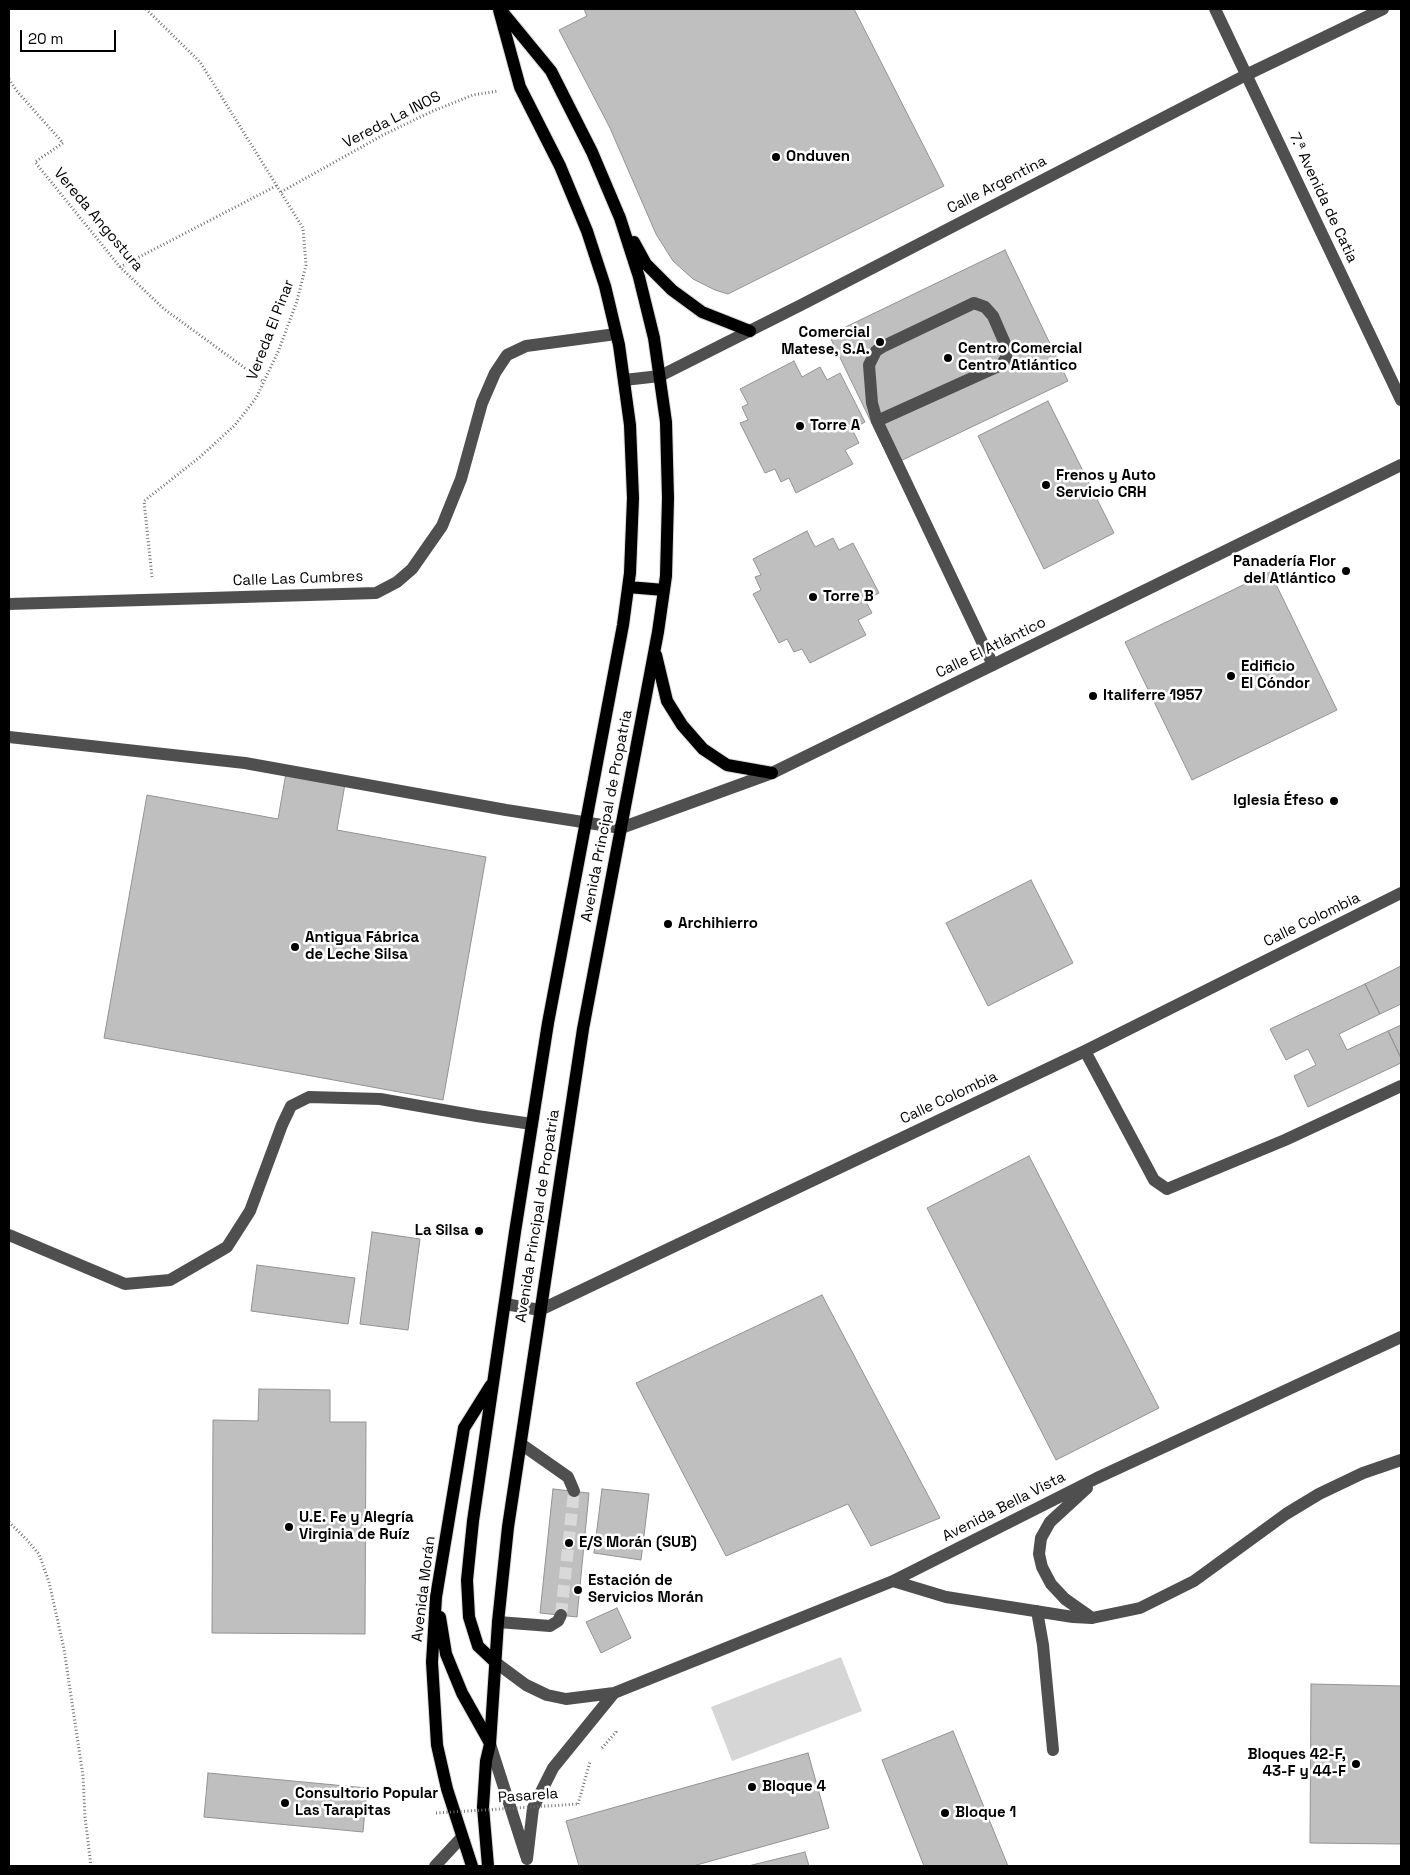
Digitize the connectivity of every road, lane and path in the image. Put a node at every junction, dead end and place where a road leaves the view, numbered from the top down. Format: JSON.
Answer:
{"nodes":[{"id":1,"x":146,"y":9,"type":"edge"},
{"id":2,"x":499,"y":9,"type":"edge"},
{"id":3,"x":1215,"y":9,"type":"edge"},
{"id":4,"x":1383,"y":9,"type":"edge"},
{"id":5,"x":1246,"y":75,"type":"junction"},
{"id":6,"x":9,"y":79,"type":"edge"},
{"id":7,"x":520,"y":87,"type":"junction"},
{"id":8,"x":276,"y":186,"type":"junction"},
{"id":9,"x":280,"y":192,"type":"junction"},
{"id":10,"x":620,"y":218,"type":"junction"},
{"id":11,"x":120,"y":267,"type":"junction"},
{"id":12,"x":750,"y":331,"type":"junction"},
{"id":13,"x":616,"y":334,"type":"junction"},
{"id":14,"x":660,"y":376,"type":"junction"},
{"id":15,"x":624,"y":380,"type":"junction"},
{"id":16,"x":264,"y":382,"type":"junction"},
{"id":17,"x":1401,"y":400,"type":"edge"},
{"id":18,"x":877,"y":421,"type":"junction"},
{"id":19,"x":1401,"y":465,"type":"edge"},
{"id":20,"x":628,"y":587,"type":"junction"},
{"id":21,"x":664,"y":590,"type":"junction"},
{"id":22,"x":154,"y":600,"type":"junction"},
{"id":23,"x":9,"y":604,"type":"edge"},
{"id":24,"x":655,"y":650,"type":"junction"},
{"id":25,"x":993,"y":665,"type":"junction"},
{"id":26,"x":9,"y":737,"type":"edge"},
{"id":27,"x":772,"y":773,"type":"junction"},
{"id":28,"x":585,"y":822,"type":"junction"},
{"id":29,"x":621,"y":828,"type":"junction"},
{"id":30,"x":1401,"y":893,"type":"edge"},
{"id":31,"x":1085,"y":1051,"type":"junction"},
{"id":32,"x":1401,"y":1086,"type":"edge"},
{"id":33,"x":532,"y":1124,"type":"junction"},
{"id":34,"x":9,"y":1235,"type":"edge"},
{"id":35,"x":505,"y":1304,"type":"junction"},
{"id":36,"x":540,"y":1310,"type":"junction"},
{"id":37,"x":1401,"y":1337,"type":"edge"},
{"id":38,"x":494,"y":1381,"type":"junction"},
{"id":39,"x":521,"y":1444,"type":"junction"},
{"id":40,"x":1401,"y":1460,"type":"edge"},
{"id":41,"x":1097,"y":1478,"type":"junction"},
{"id":42,"x":574,"y":1491,"type":"tunnel mouth"},
{"id":43,"x":9,"y":1522,"type":"edge"},
{"id":44,"x":893,"y":1581,"type":"junction"},
{"id":45,"x":436,"y":1597,"type":"junction"},
{"id":46,"x":1037,"y":1611,"type":"junction"},
{"id":47,"x":561,"y":1615,"type":"dead end"},
{"id":48,"x":1092,"y":1618,"type":"junction"},
{"id":49,"x":498,"y":1622,"type":"junction"},
{"id":50,"x":495,"y":1662,"type":"junction"},
{"id":51,"x":614,"y":1693,"type":"junction"},
{"id":52,"x":490,"y":1744,"type":"junction"},
{"id":53,"x":1053,"y":1750,"type":"dead end"},
{"id":54,"x":590,"y":1762,"type":"dead end"},
{"id":55,"x":436,"y":1813,"type":"dead end"},
{"id":56,"x":462,"y":1837,"type":"junction"},
{"id":57,"x":528,"y":1863,"type":"edge"},
{"id":58,"x":91,"y":1866,"type":"edge"},
{"id":59,"x":435,"y":1866,"type":"edge"},
{"id":60,"x":472,"y":1866,"type":"edge"},
{"id":61,"x":488,"y":1866,"type":"edge"}],
"edges":[{"from":1,"to":8,"type":"path","name":"Vereda El Pinar"},
{"from":2,"to":7,"type":"main road","name":"Avenida Principal de Propatria"},
{"from":2,"to":10,"type":"main road","name":"Avenida Principal de Propatria"},
{"from":3,"to":5,"type":"street","name":"7.ª Avenida de Catia"},
{"from":4,"to":5,"type":"street","name":"Calle Argentina"},
{"from":5,"to":12,"type":"street","name":"Calle Argentina"},
{"from":5,"to":17,"type":"street","name":"7.ª Avenida de Catia"},
{"from":6,"to":11,"type":"path","name":"Vereda Angostura"},
{"from":7,"to":9,"type":"path","name":"Vereda La INOS"},
{"from":7,"to":13,"type":"main road","name":"Avenida Principal de Propatria"},
{"from":8,"to":9,"type":"path","name":"Vereda El Pinar"},
{"from":8,"to":11,"type":"path"},
{"from":9,"to":16,"type":"path","name":"Vereda El Pinar"},
{"from":10,"to":12,"type":"main road"},
{"from":10,"to":14,"type":"main road","name":"Avenida Principal de Propatria"},
{"from":11,"to":16,"type":"path","name":"Vereda Angostura"},
{"from":12,"to":14,"type":"street","name":"Calle Argentina"},
{"from":13,"to":15,"type":"main road","name":"Avenida Principal de Propatria"},
{"from":13,"to":22,"type":"street","name":"Calle Las Cumbres"},
{"from":14,"to":15,"type":"street","name":"Calle Argentina"},
{"from":14,"to":21,"type":"main road","name":"Avenida Principal de Propatria"},
{"from":15,"to":20,"type":"main road","name":"Avenida Principal de Propatria"},
{"from":16,"to":22,"type":"path","name":"Vereda El Pinar"},
{"from":18,"to":18,"type":"street"},
{"from":18,"to":25,"type":"street"},
{"from":19,"to":25,"type":"street","name":"Calle El Atlántico"},
{"from":20,"to":21,"type":"main road"},
{"from":20,"to":28,"type":"main road","name":"Avenida Principal de Propatria"},
{"from":21,"to":24,"type":"main road","name":"Avenida Principal de Propatria"},
{"from":22,"to":23,"type":"street","name":"Calle Las Cumbres"},
{"from":24,"to":27,"type":"main road"},
{"from":24,"to":29,"type":"main road","name":"Avenida Principal de Propatria"},
{"from":25,"to":27,"type":"street","name":"Calle El Atlántico"},
{"from":26,"to":28,"type":"street","name":"Calle El Atlántico"},
{"from":27,"to":29,"type":"street","name":"Calle El Atlántico"},
{"from":28,"to":29,"type":"street","name":"Calle El Atlántico"},
{"from":28,"to":33,"type":"main road","name":"Avenida Principal de Propatria"},
{"from":29,"to":36,"type":"main road","name":"Avenida Principal de Propatria"},
{"from":30,"to":31,"type":"street","name":"Calle Colombia"},
{"from":31,"to":32,"type":"street"},
{"from":31,"to":36,"type":"street","name":"Calle Colombia"},
{"from":33,"to":34,"type":"street"},
{"from":33,"to":35,"type":"main road","name":"Avenida Principal de Propatria"},
{"from":35,"to":36,"type":"street"},
{"from":35,"to":38,"type":"main road","name":"Avenida Principal de Propatria"},
{"from":36,"to":39,"type":"main road","name":"Avenida Principal de Propatria"},
{"from":37,"to":41,"type":"street","name":"Avenida Bella Vista"},
{"from":38,"to":45,"type":"main road","name":"Avenida Morán"},
{"from":38,"to":50,"type":"main road","name":"Avenida Principal de Propatria"},
{"from":39,"to":42,"type":"street"},
{"from":39,"to":49,"type":"main road","name":"Avenida Principal de Propatria"},
{"from":40,"to":48,"type":"street"},
{"from":41,"to":44,"type":"street","name":"Avenida Bella Vista"},
{"from":41,"to":48,"type":"street"},
{"from":43,"to":58,"type":"path"},
{"from":44,"to":46,"type":"street"},
{"from":44,"to":51,"type":"street","name":"Avenida Bella Vista"},
{"from":45,"to":52,"type":"main road"},
{"from":45,"to":56,"type":"main road","name":"Avenida Morán"},
{"from":46,"to":48,"type":"street"},
{"from":46,"to":53,"type":"street"},
{"from":47,"to":49,"type":"street"},
{"from":49,"to":50,"type":"main road","name":"Avenida Principal de Propatria"},
{"from":50,"to":51,"type":"street","name":"Avenida Bella Vista"},
{"from":50,"to":52,"type":"main road"},
{"from":51,"to":57,"type":"street","name":"Avenida Bella Vista"},
{"from":52,"to":57,"type":"street"},
{"from":52,"to":61,"type":"main road"},
{"from":54,"to":55,"type":"path","name":"Pasarela","bridge":true},
{"from":56,"to":59,"type":"street"},
{"from":56,"to":60,"type":"main road","name":"Avenida Morán"}]}
